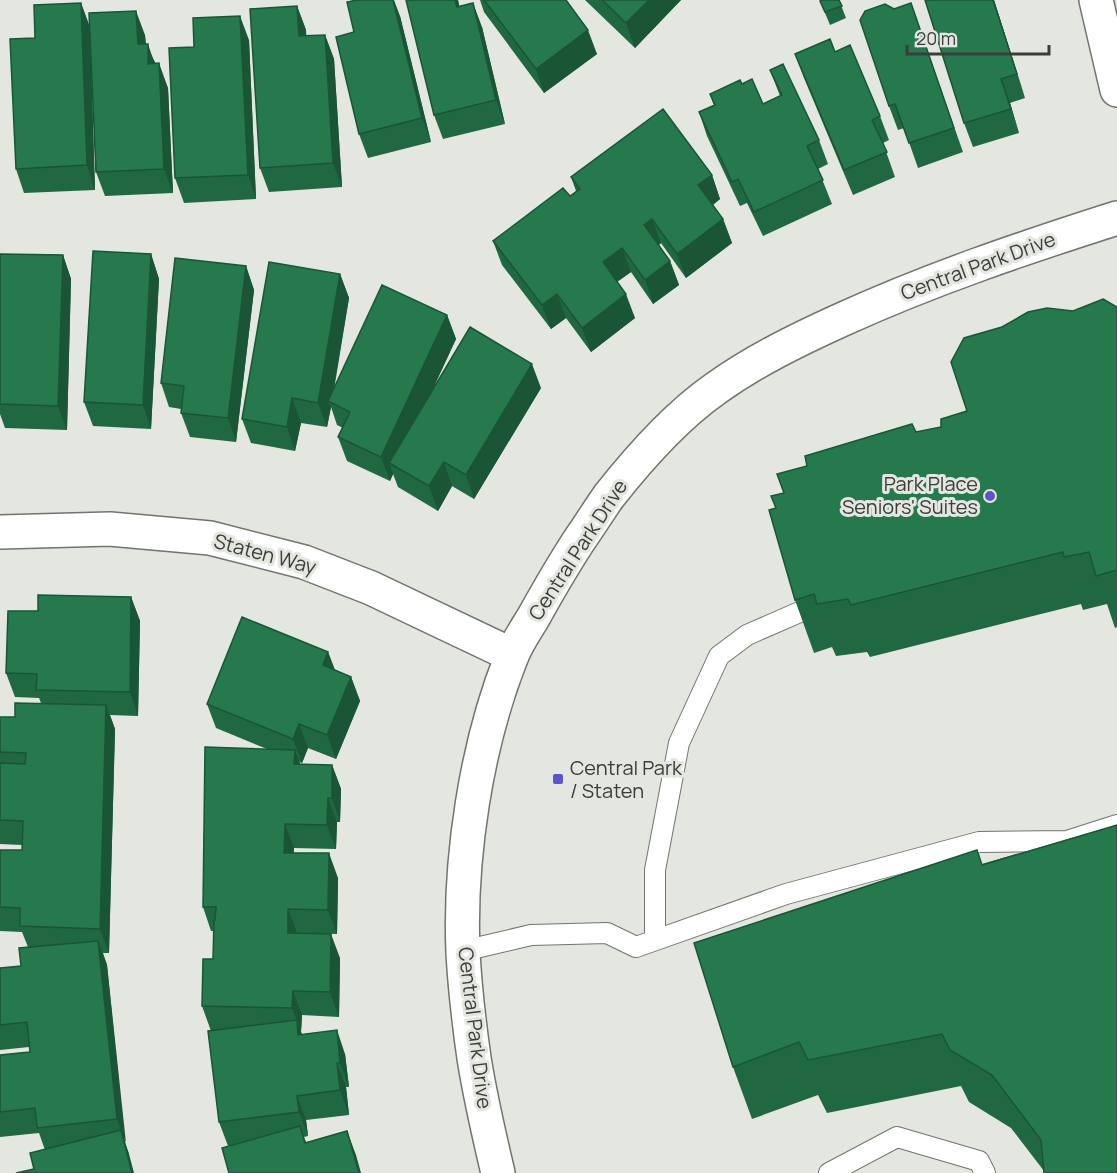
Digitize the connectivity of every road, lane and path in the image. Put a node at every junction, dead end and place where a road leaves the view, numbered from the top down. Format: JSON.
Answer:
{"nodes":[{"id":1,"x":1096,"y":0,"type":"edge"},
{"id":2,"x":1117,"y":90,"type":"edge"},
{"id":3,"x":1117,"y":218,"type":"edge"},
{"id":4,"x":0,"y":532,"type":"edge"},
{"id":5,"x":802,"y":610,"type":"edge"},
{"id":6,"x":512,"y":655,"type":"junction"},
{"id":7,"x":1117,"y":825,"type":"edge"},
{"id":8,"x":656,"y":940,"type":"junction"},
{"id":9,"x":463,"y":951,"type":"junction"},
{"id":10,"x":498,"y":1173,"type":"edge"},
{"id":11,"x":829,"y":1173,"type":"edge"},
{"id":12,"x":986,"y":1173,"type":"edge"}],
"edges":[{"from":1,"to":2,"type":"street"},
{"from":3,"to":6,"type":"street","name":"Central Park Drive"},
{"from":4,"to":6,"type":"street","name":"Staten Way"},
{"from":5,"to":8,"type":"lane"},
{"from":6,"to":9,"type":"street","name":"Central Park Drive"},
{"from":7,"to":8,"type":"lane"},
{"from":8,"to":9,"type":"lane"},
{"from":9,"to":10,"type":"street","name":"Central Park Drive"},
{"from":11,"to":12,"type":"lane"}]}
